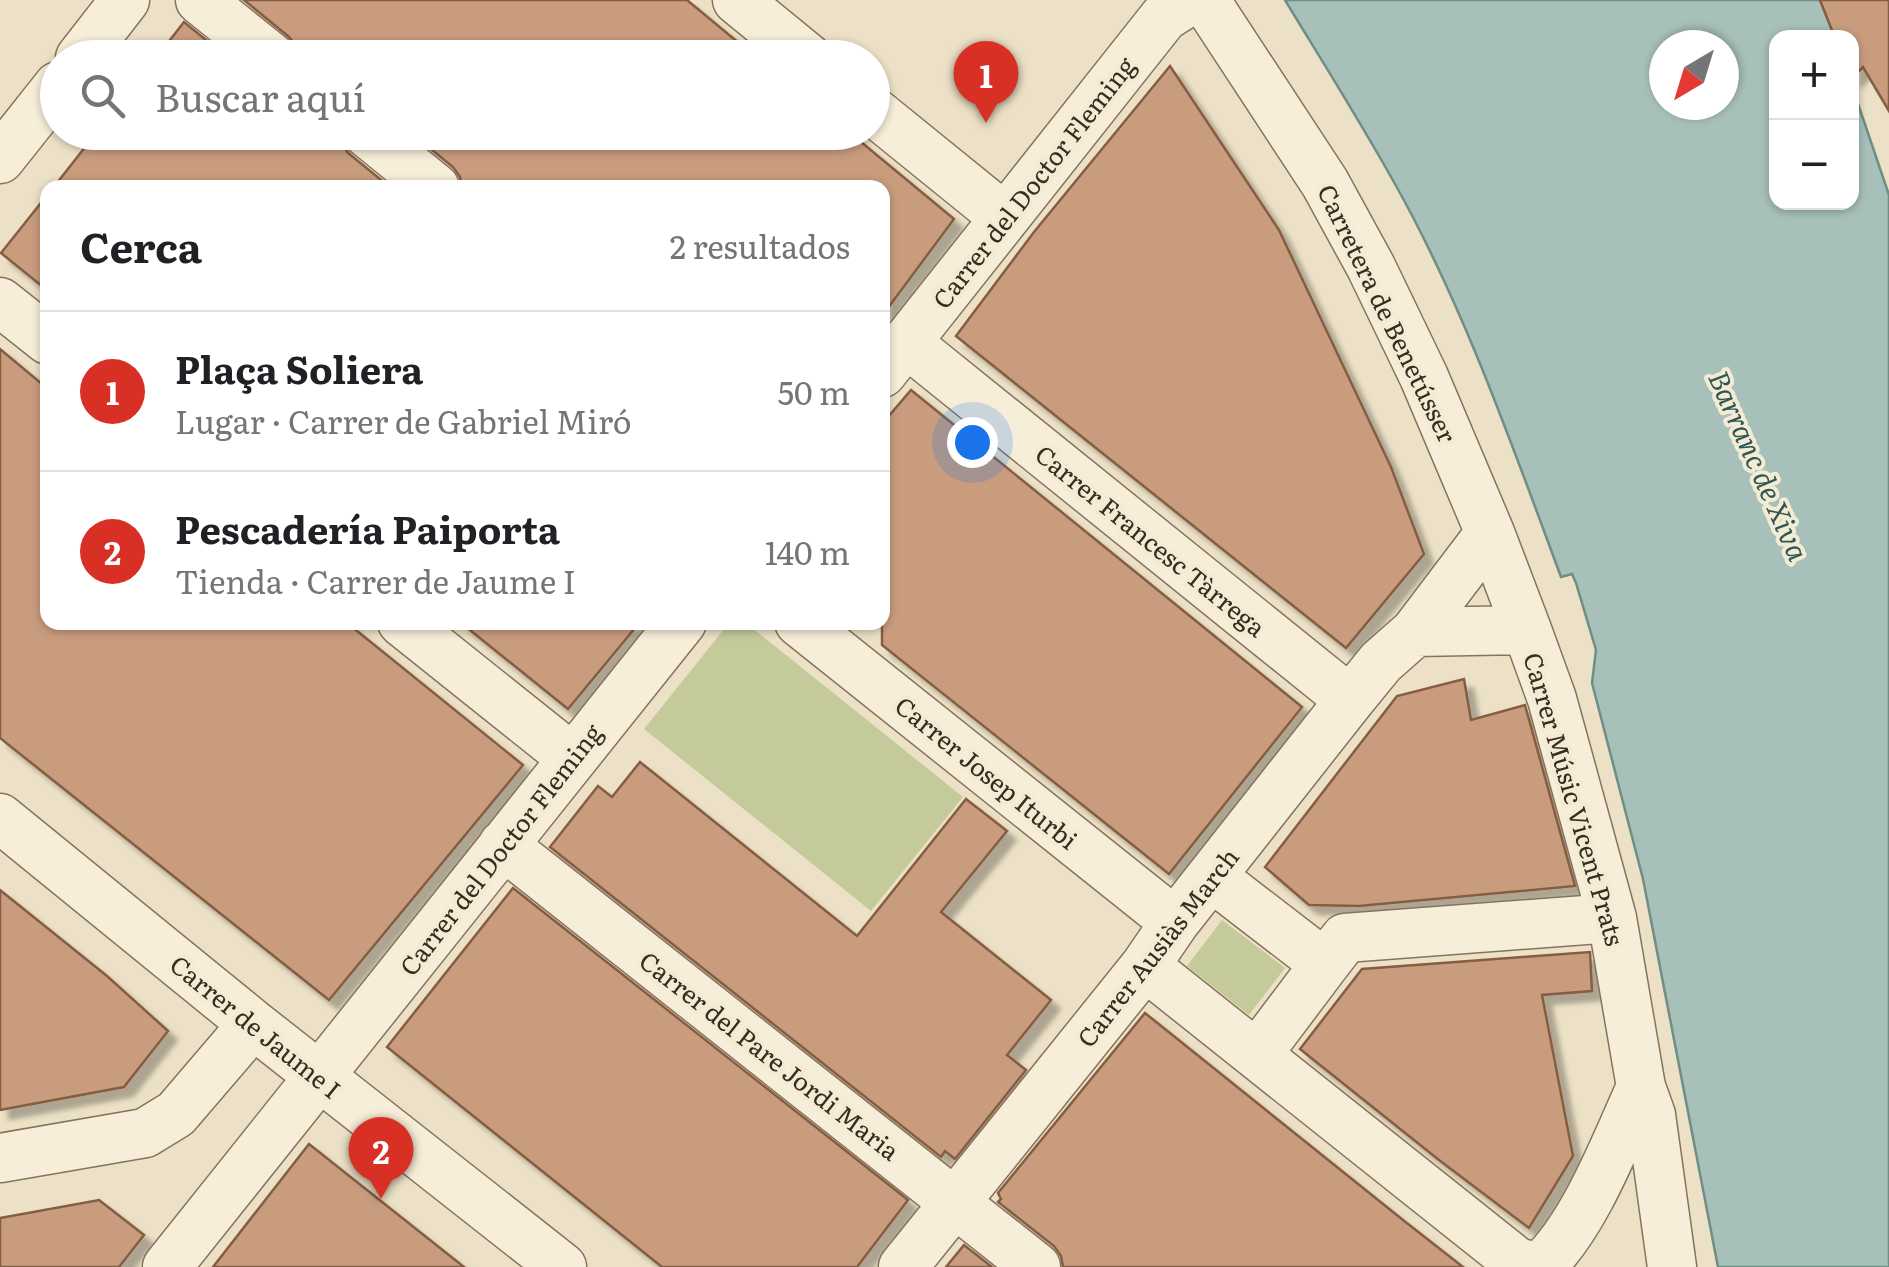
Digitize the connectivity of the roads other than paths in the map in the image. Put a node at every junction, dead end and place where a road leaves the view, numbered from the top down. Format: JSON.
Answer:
{"nodes":[{"id":1,"x":125,"y":0,"type":"edge"},
{"id":2,"x":200,"y":0,"type":"edge"},
{"id":3,"x":737,"y":0,"type":"edge"},
{"id":4,"x":1191,"y":0,"type":"edge"},
{"id":5,"x":1205,"y":0,"type":"edge"},
{"id":6,"x":94,"y":40,"type":"edge"},
{"id":7,"x":250,"y":40,"type":"edge"},
{"id":8,"x":786,"y":40,"type":"edge"},
{"id":9,"x":40,"y":109,"type":"edge"},
{"id":10,"x":890,"y":125,"type":"edge"},
{"id":11,"x":388,"y":150,"type":"edge"},
{"id":12,"x":0,"y":159,"type":"edge"},
{"id":13,"x":425,"y":180,"type":"edge"},
{"id":14,"x":1004,"y":217,"type":"junction"},
{"id":15,"x":0,"y":302,"type":"edge"},
{"id":16,"x":40,"y":334,"type":"edge"},
{"id":17,"x":895,"y":358,"type":"edge"},
{"id":18,"x":1490,"y":532,"type":"junction"},
{"id":19,"x":412,"y":630,"type":"edge"},
{"id":20,"x":676,"y":630,"type":"edge"},
{"id":21,"x":809,"y":630,"type":"edge"},
{"id":22,"x":1526,"y":630,"type":"junction"},
{"id":23,"x":1415,"y":632,"type":"junction"},
{"id":24,"x":1350,"y":700,"type":"junction"},
{"id":25,"x":572,"y":758,"type":"junction"},
{"id":26,"x":0,"y":818,"type":"edge"},
{"id":27,"x":502,"y":845,"type":"junction"},
{"id":28,"x":1212,"y":876,"type":"junction"},
{"id":29,"x":1612,"y":918,"type":"junction"},
{"id":30,"x":1175,"y":922,"type":"junction"},
{"id":31,"x":1325,"y":964,"type":"junction"},
{"id":32,"x":1145,"y":966,"type":"junction"},
{"id":33,"x":253,"y":1024,"type":"junction"},
{"id":34,"x":1258,"y":1054,"type":"junction"},
{"id":35,"x":319,"y":1077,"type":"junction"},
{"id":36,"x":1642,"y":1087,"type":"junction"},
{"id":37,"x":0,"y":1158,"type":"edge"},
{"id":38,"x":1597,"y":1180,"type":"junction"},
{"id":39,"x":1663,"y":1189,"type":"junction"},
{"id":40,"x":955,"y":1201,"type":"junction"},
{"id":41,"x":166,"y":1267,"type":"edge"},
{"id":42,"x":562,"y":1267,"type":"edge"},
{"id":43,"x":903,"y":1267,"type":"edge"},
{"id":44,"x":1036,"y":1267,"type":"edge"},
{"id":45,"x":1538,"y":1267,"type":"edge"},
{"id":46,"x":1672,"y":1267,"type":"edge"}],
"edges":[{"from":1,"to":6,"type":"street"},
{"from":2,"to":7,"type":"street"},
{"from":3,"to":8,"type":"street"},
{"from":4,"to":14,"type":"street","name":"Carrer del Doctor Fleming"},
{"from":5,"to":18,"type":"street","name":"Carretera de Benetússer"},
{"from":9,"to":12,"type":"street"},
{"from":10,"to":14,"type":"street"},
{"from":11,"to":13,"type":"street"},
{"from":14,"to":17,"type":"street","name":"Carrer del Doctor Fleming"},
{"from":15,"to":16,"type":"street"},
{"from":17,"to":24,"type":"street","name":"Carrer Francesc Tàrrega"},
{"from":18,"to":22,"type":"street","name":"Carrer Músic Vicent Prats"},
{"from":18,"to":23,"type":"street","name":"Carrer Ausiàs March"},
{"from":19,"to":25,"type":"street"},
{"from":20,"to":25,"type":"street","name":"Carrer del Doctor Fleming"},
{"from":21,"to":30,"type":"street","name":"Carrer Josep Iturbi"},
{"from":22,"to":23,"type":"street"},
{"from":22,"to":29,"type":"street","name":"Carrer Músic Vicent Prats"},
{"from":23,"to":24,"type":"street","name":"Carrer Ausiàs March"},
{"from":24,"to":28,"type":"street","name":"Carrer Ausiàs March"},
{"from":25,"to":27,"type":"street","name":"Carrer del Doctor Fleming"},
{"from":26,"to":33,"type":"street","name":"Carrer de Jaume I"},
{"from":27,"to":35,"type":"street","name":"Carrer del Doctor Fleming"},
{"from":27,"to":40,"type":"street","name":"Carrer del Pare Jordi Maria"},
{"from":28,"to":30,"type":"street","name":"Carrer Ausiàs March"},
{"from":28,"to":31,"type":"street"},
{"from":29,"to":31,"type":"street"},
{"from":29,"to":36,"type":"street","name":"Carrer Músic Vicent Prats"},
{"from":30,"to":32,"type":"street","name":"Carrer Ausiàs March"},
{"from":31,"to":34,"type":"street"},
{"from":32,"to":34,"type":"street"},
{"from":32,"to":40,"type":"street","name":"Carrer Ausiàs March"},
{"from":33,"to":35,"type":"street","name":"Carrer de Jaume I"},
{"from":33,"to":37,"type":"street"},
{"from":34,"to":45,"type":"street"},
{"from":35,"to":41,"type":"street","name":"Carrer del Doctor Fleming"},
{"from":35,"to":42,"type":"street","name":"Carrer de Jaume I"},
{"from":36,"to":38,"type":"street"},
{"from":36,"to":39,"type":"street","name":"Carrer Músic Vicent Prats"},
{"from":38,"to":39,"type":"street"},
{"from":38,"to":45,"type":"street"},
{"from":39,"to":46,"type":"street","name":"Carrer Músic Vicent Prats"},
{"from":40,"to":43,"type":"street","name":"Carrer Ausiàs March"},
{"from":40,"to":44,"type":"street","name":"Carrer del Pare Jordi Maria"}]}
